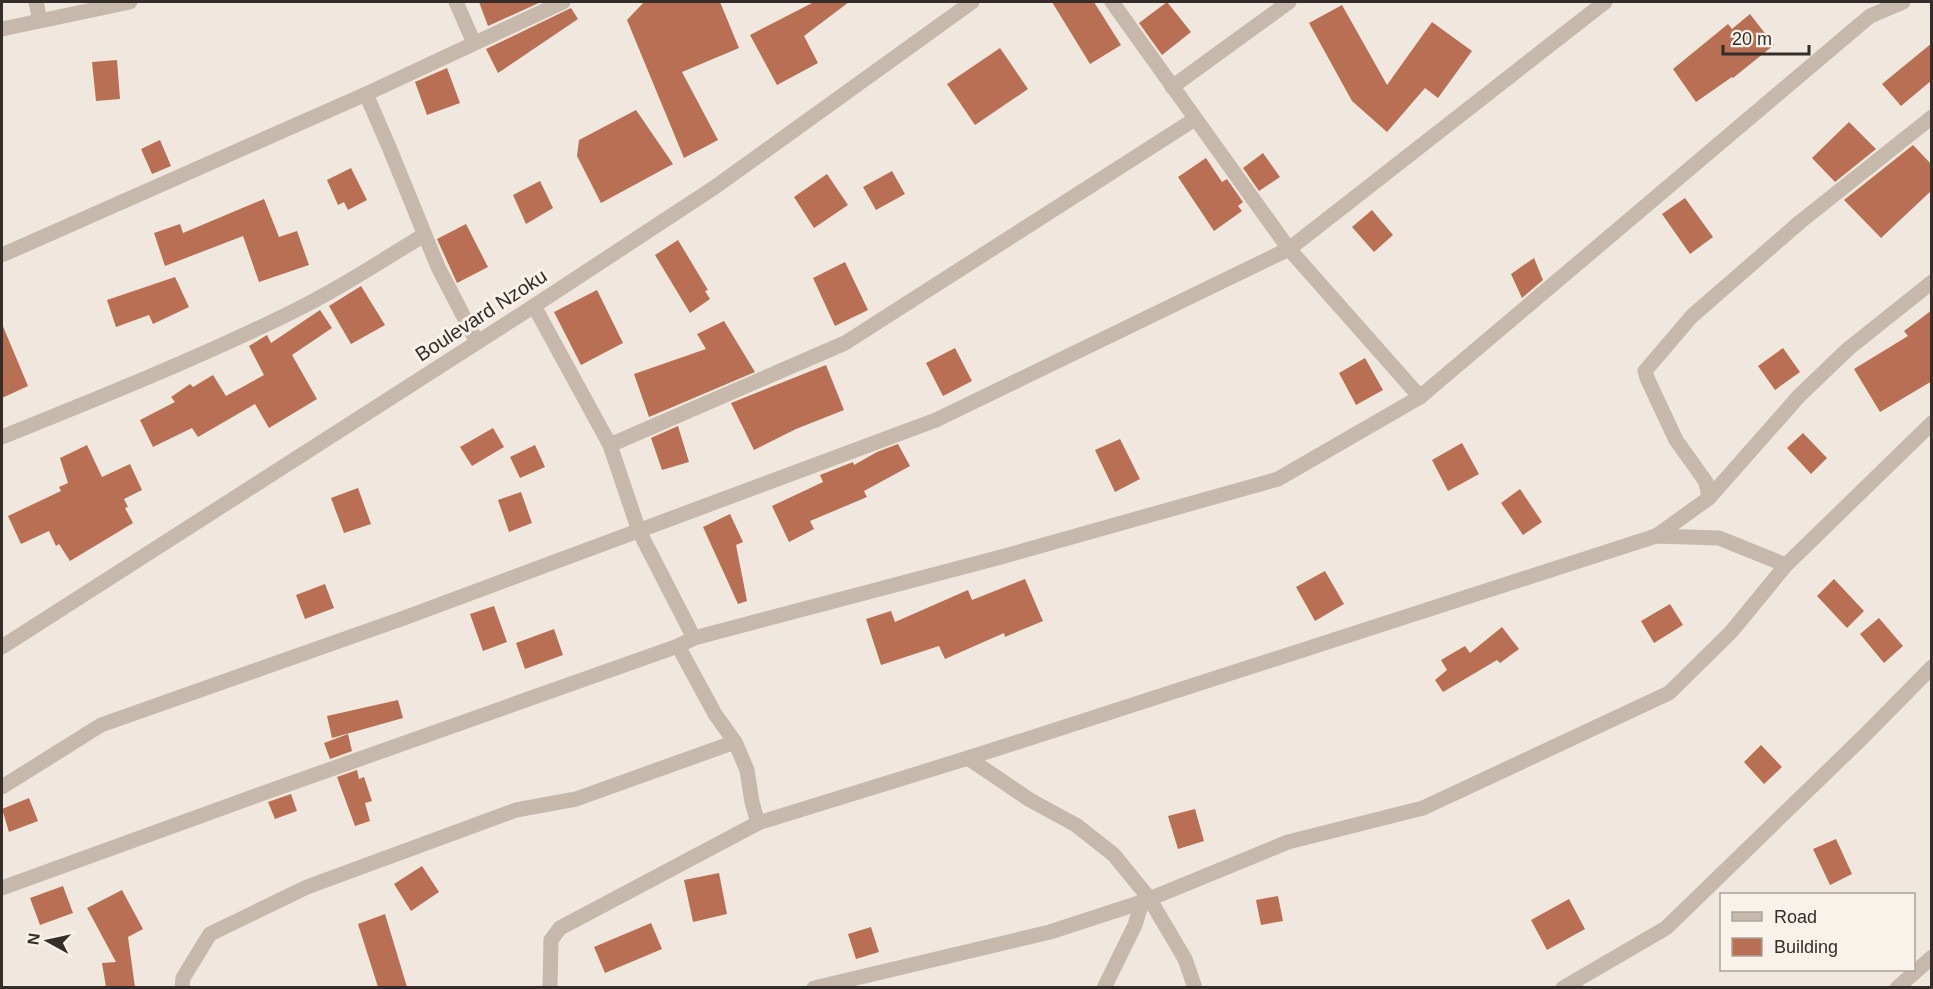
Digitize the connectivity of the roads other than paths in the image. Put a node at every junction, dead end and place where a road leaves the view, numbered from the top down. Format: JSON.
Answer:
{"nodes":[{"id":1,"x":36,"y":2,"type":"edge"},
{"id":2,"x":130,"y":2,"type":"edge"},
{"id":3,"x":456,"y":2,"type":"edge"},
{"id":4,"x":563,"y":2,"type":"edge"},
{"id":5,"x":972,"y":2,"type":"edge"},
{"id":6,"x":1112,"y":2,"type":"edge"},
{"id":7,"x":1289,"y":2,"type":"edge"},
{"id":8,"x":1605,"y":2,"type":"edge"},
{"id":9,"x":1903,"y":2,"type":"edge"},
{"id":10,"x":40,"y":20,"type":"junction"},
{"id":11,"x":2,"y":29,"type":"edge"},
{"id":12,"x":474,"y":43,"type":"junction"},
{"id":13,"x":1172,"y":87,"type":"junction"},
{"id":14,"x":366,"y":94,"type":"junction"},
{"id":15,"x":1932,"y":117,"type":"edge"},
{"id":16,"x":1195,"y":119,"type":"junction"},
{"id":17,"x":424,"y":235,"type":"junction"},
{"id":18,"x":1289,"y":249,"type":"junction"},
{"id":19,"x":2,"y":255,"type":"edge"},
{"id":20,"x":1932,"y":282,"type":"edge"},
{"id":21,"x":534,"y":306,"type":"junction"},
{"id":22,"x":477,"y":342,"type":"junction"},
{"id":23,"x":1420,"y":398,"type":"junction"},
{"id":24,"x":1932,"y":423,"type":"edge"},
{"id":25,"x":2,"y":437,"type":"edge"},
{"id":26,"x":610,"y":446,"type":"junction"},
{"id":27,"x":1708,"y":498,"type":"junction"},
{"id":28,"x":639,"y":531,"type":"junction"},
{"id":29,"x":1656,"y":536,"type":"junction"},
{"id":30,"x":1786,"y":565,"type":"junction"},
{"id":31,"x":694,"y":638,"type":"junction"},
{"id":32,"x":678,"y":646,"type":"junction"},
{"id":33,"x":2,"y":647,"type":"edge"},
{"id":34,"x":1932,"y":667,"type":"edge"},
{"id":35,"x":735,"y":742,"type":"junction"},
{"id":36,"x":968,"y":758,"type":"junction"},
{"id":37,"x":2,"y":787,"type":"edge"},
{"id":38,"x":758,"y":823,"type":"junction"},
{"id":39,"x":2,"y":888,"type":"edge"},
{"id":40,"x":1146,"y":900,"type":"junction"},
{"id":41,"x":1932,"y":957,"type":"edge"},
{"id":42,"x":182,"y":987,"type":"edge"},
{"id":43,"x":550,"y":987,"type":"edge"},
{"id":44,"x":814,"y":987,"type":"edge"},
{"id":45,"x":1104,"y":987,"type":"edge"},
{"id":46,"x":1195,"y":987,"type":"edge"},
{"id":47,"x":1563,"y":987,"type":"edge"},
{"id":48,"x":1897,"y":987,"type":"edge"}],
"edges":[{"from":1,"to":10,"type":"street"},
{"from":2,"to":10,"type":"street"},
{"from":3,"to":12,"type":"street"},
{"from":4,"to":12,"type":"street"},
{"from":5,"to":21,"type":"street","name":"Boulevard Nzoku"},
{"from":6,"to":13,"type":"street"},
{"from":7,"to":13,"type":"street"},
{"from":8,"to":18,"type":"street"},
{"from":9,"to":23,"type":"street"},
{"from":10,"to":11,"type":"street"},
{"from":12,"to":14,"type":"street"},
{"from":13,"to":16,"type":"street"},
{"from":14,"to":17,"type":"street"},
{"from":14,"to":19,"type":"street"},
{"from":15,"to":27,"type":"street"},
{"from":16,"to":18,"type":"street"},
{"from":16,"to":26,"type":"street"},
{"from":17,"to":22,"type":"street"},
{"from":17,"to":25,"type":"street"},
{"from":18,"to":23,"type":"street"},
{"from":18,"to":28,"type":"street"},
{"from":20,"to":27,"type":"street"},
{"from":21,"to":22,"type":"street","name":"Boulevard Nzoku"},
{"from":21,"to":26,"type":"street"},
{"from":22,"to":33,"type":"street","name":"Boulevard Nzoku"},
{"from":23,"to":31,"type":"street"},
{"from":24,"to":30,"type":"street"},
{"from":26,"to":28,"type":"street"},
{"from":27,"to":29,"type":"street"},
{"from":28,"to":31,"type":"street"},
{"from":28,"to":37,"type":"street"},
{"from":29,"to":30,"type":"street"},
{"from":29,"to":36,"type":"street"},
{"from":30,"to":40,"type":"street"},
{"from":31,"to":32,"type":"street"},
{"from":32,"to":35,"type":"street"},
{"from":32,"to":39,"type":"street"},
{"from":34,"to":47,"type":"street"},
{"from":35,"to":38,"type":"street"},
{"from":35,"to":42,"type":"street"},
{"from":36,"to":38,"type":"street"},
{"from":36,"to":40,"type":"street"},
{"from":38,"to":43,"type":"street"},
{"from":40,"to":44,"type":"street"},
{"from":40,"to":45,"type":"street"},
{"from":40,"to":46,"type":"street"},
{"from":41,"to":48,"type":"street"}]}
